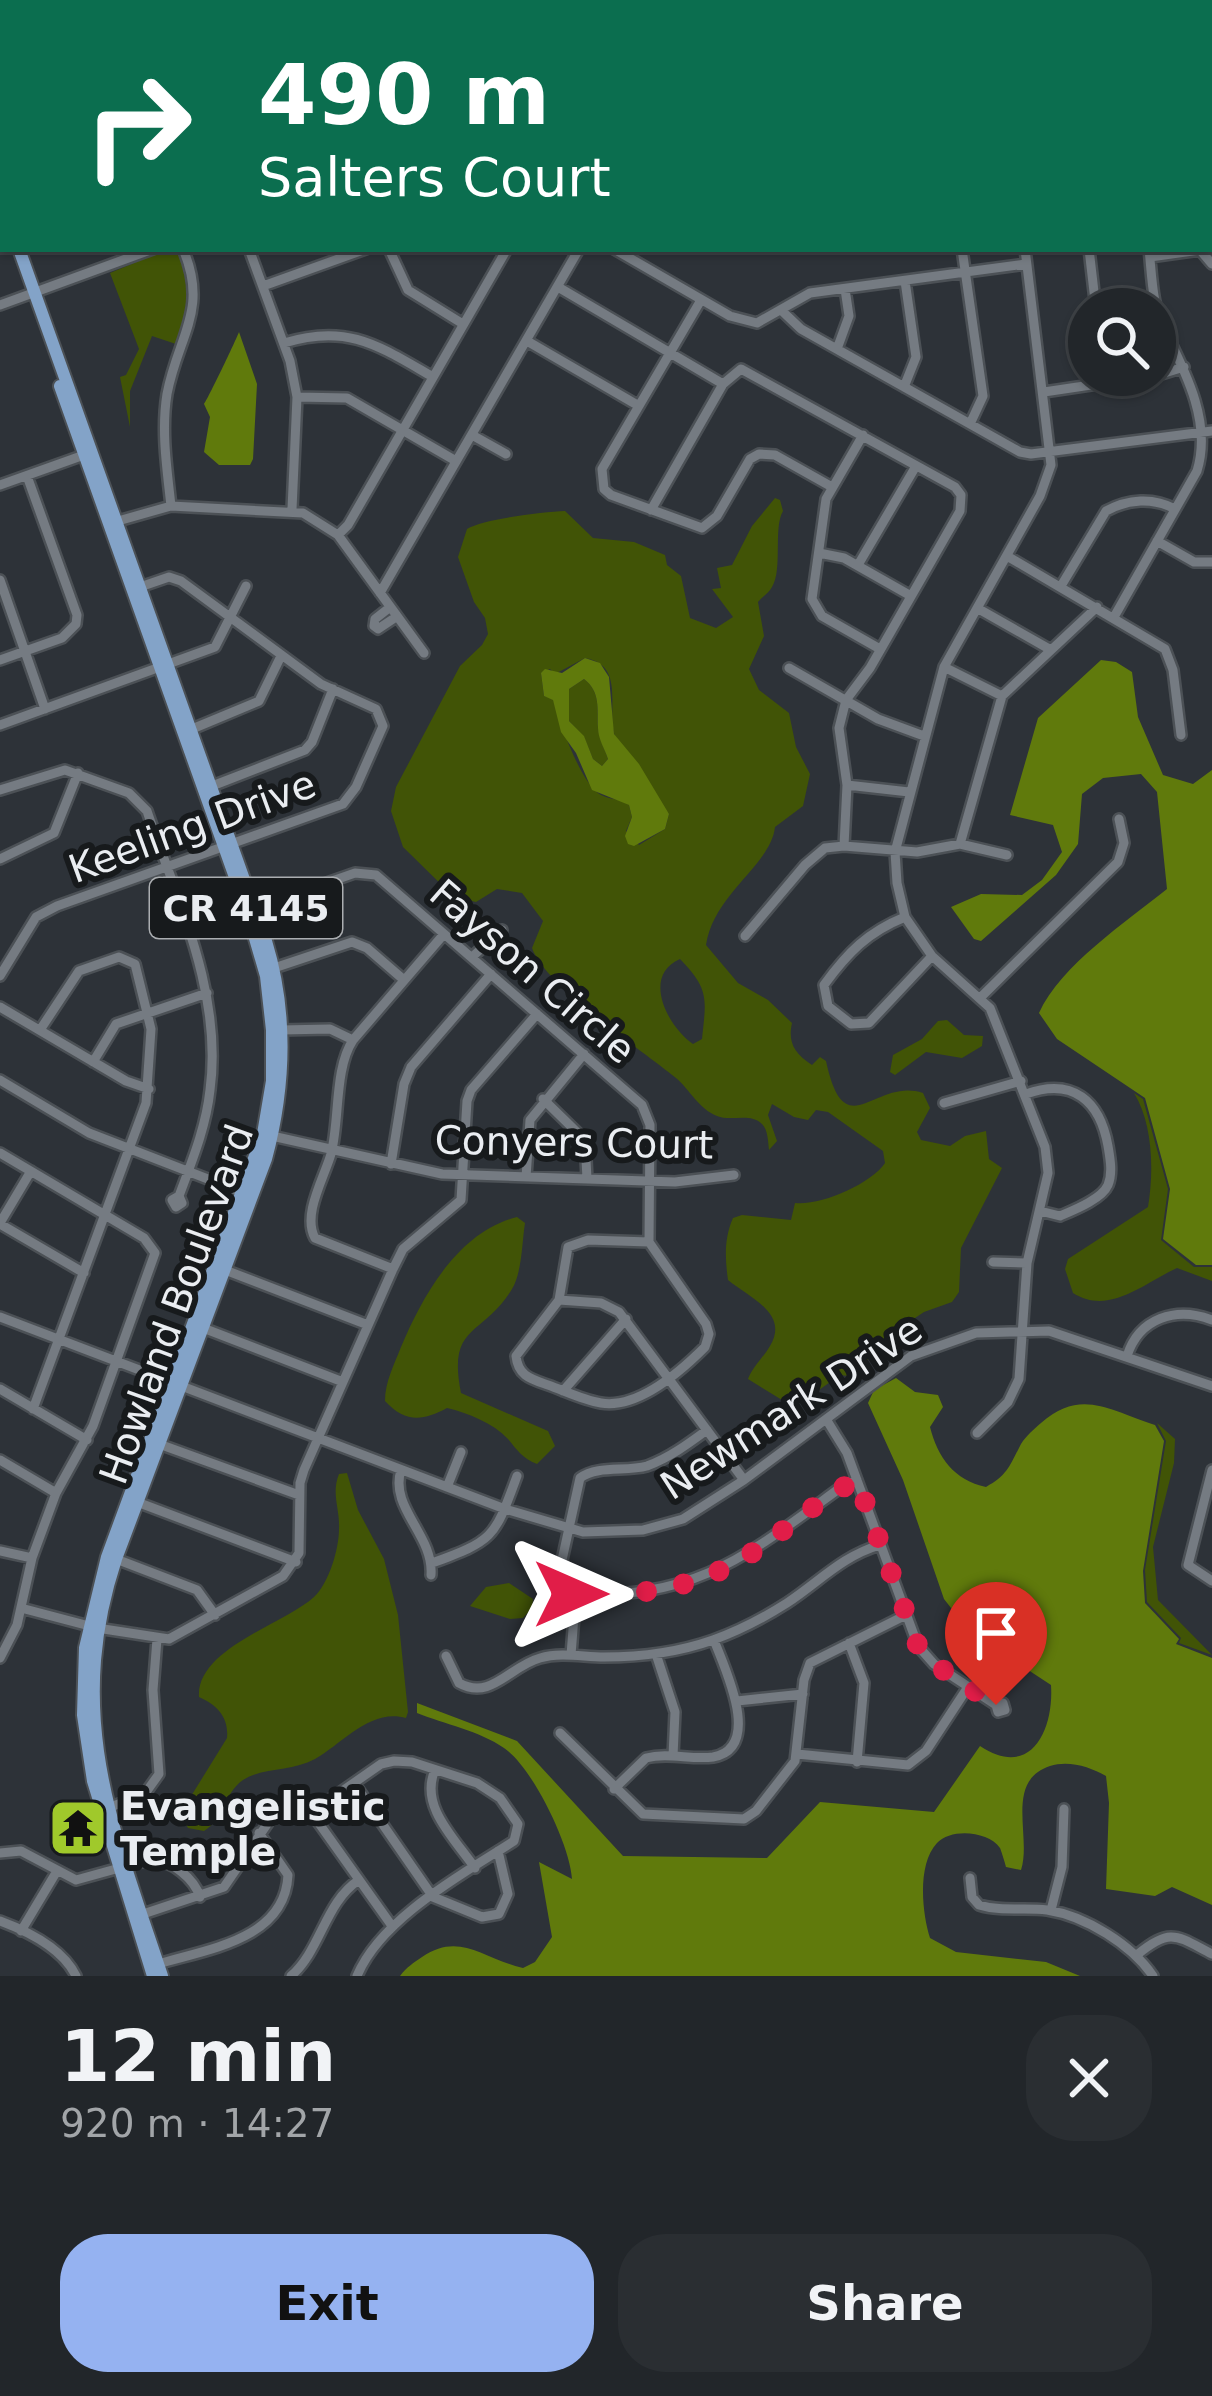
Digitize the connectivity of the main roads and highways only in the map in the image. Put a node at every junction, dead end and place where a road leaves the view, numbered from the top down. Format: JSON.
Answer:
{"nodes":[{"id":1,"x":16,"y":252,"type":"edge"},
{"id":2,"x":31,"y":294,"type":"junction"},
{"id":3,"x":84,"y":455,"type":"junction"},
{"id":4,"x":97,"y":464,"type":"junction"},
{"id":5,"x":164,"y":667,"type":"junction"},
{"id":6,"x":228,"y":846,"type":"junction"},
{"id":7,"x":272,"y":974,"type":"junction"},
{"id":8,"x":249,"y":1195,"type":"junction"},
{"id":9,"x":177,"y":1386,"type":"junction"},
{"id":10,"x":93,"y":1627,"type":"junction"},
{"id":11,"x":124,"y":1867,"type":"junction"},
{"id":12,"x":139,"y":1916,"type":"junction"},
{"id":13,"x":157,"y":1968,"type":"edge"}],
"edges":[{"from":1,"to":2,"type":"main road","name":"Howland Boulevard","number":"CR 4145"},
{"from":2,"to":3,"type":"main road","name":"Howland Boulevard","number":"CR 4145"},
{"from":2,"to":4,"type":"main road","name":"Howland Boulevard","number":"CR 4145"},
{"from":3,"to":4,"type":"main road"},
{"from":3,"to":5,"type":"main road","name":"Howland Boulevard","number":"CR 4145"},
{"from":4,"to":5,"type":"main road","name":"Howland Boulevard","number":"CR 4145"},
{"from":5,"to":6,"type":"main road","name":"Howland Boulevard","number":"CR 4145"},
{"from":5,"to":6,"type":"main road","name":"Howland Boulevard","number":"CR 4145"},
{"from":6,"to":7,"type":"main road","name":"Howland Boulevard","number":"CR 4145"},
{"from":6,"to":7,"type":"main road","name":"Howland Boulevard","number":"CR 4145"},
{"from":7,"to":8,"type":"main road","name":"Howland Boulevard","number":"CR 4145"},
{"from":7,"to":8,"type":"main road","name":"Howland Boulevard","number":"CR 4145"},
{"from":8,"to":9,"type":"main road","name":"Howland Boulevard","number":"CR 4145"},
{"from":8,"to":9,"type":"main road","name":"Howland Boulevard","number":"CR 4145"},
{"from":9,"to":10,"type":"main road","name":"Howland Boulevard","number":"CR 4145"},
{"from":9,"to":10,"type":"main road","name":"Howland Boulevard","number":"CR 4145"},
{"from":10,"to":11,"type":"main road","name":"Howland Boulevard","number":"CR 4145"},
{"from":10,"to":11,"type":"main road","name":"Howland Boulevard","number":"CR 4145"},
{"from":11,"to":12,"type":"main road","name":"Howland Boulevard","number":"CR 4145"},
{"from":12,"to":13,"type":"main road","name":"Howland Boulevard","number":"CR 4145"},
{"from":12,"to":13,"type":"main road"}]}
